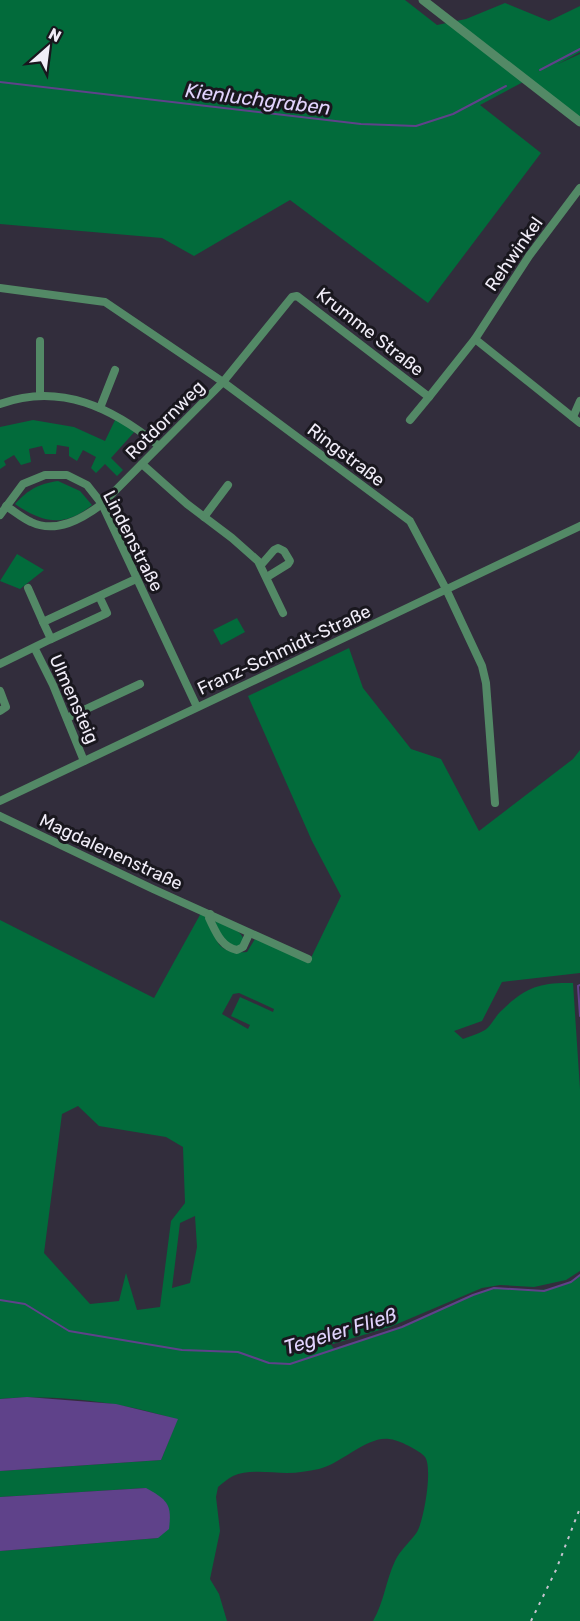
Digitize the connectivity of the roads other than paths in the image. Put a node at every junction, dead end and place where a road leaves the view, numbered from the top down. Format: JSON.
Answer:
{"nodes":[{"id":1,"x":423,"y":0,"type":"edge"},
{"id":2,"x":580,"y":122,"type":"edge"},
{"id":3,"x":580,"y":188,"type":"edge"},
{"id":4,"x":0,"y":288,"type":"edge"},
{"id":5,"x":476,"y":339,"type":"junction"},
{"id":6,"x":40,"y":341,"type":"dead end"},
{"id":7,"x":115,"y":370,"type":"dead end"},
{"id":8,"x":223,"y":382,"type":"junction"},
{"id":9,"x":40,"y":395,"type":"junction"},
{"id":10,"x":429,"y":397,"type":"junction"},
{"id":11,"x":580,"y":401,"type":"edge"},
{"id":12,"x":0,"y":404,"type":"edge"},
{"id":13,"x":100,"y":408,"type":"junction"},
{"id":14,"x":573,"y":417,"type":"junction"},
{"id":15,"x":410,"y":420,"type":"dead end"},
{"id":16,"x":580,"y":423,"type":"edge"},
{"id":17,"x":159,"y":446,"type":"junction"},
{"id":18,"x":142,"y":464,"type":"junction"},
{"id":19,"x":228,"y":485,"type":"dead end"},
{"id":20,"x":102,"y":504,"type":"junction"},
{"id":21,"x":6,"y":506,"type":"junction"},
{"id":22,"x":0,"y":515,"type":"edge"},
{"id":23,"x":204,"y":517,"type":"junction"},
{"id":24,"x":580,"y":526,"type":"edge"},
{"id":25,"x":261,"y":565,"type":"junction"},
{"id":26,"x":267,"y":577,"type":"junction"},
{"id":27,"x":136,"y":579,"type":"junction"},
{"id":28,"x":28,"y":588,"type":"dead end"},
{"id":29,"x":446,"y":589,"type":"junction"},
{"id":30,"x":99,"y":596,"type":"junction"},
{"id":31,"x":283,"y":613,"type":"dead end"},
{"id":32,"x":43,"y":622,"type":"junction"},
{"id":33,"x":51,"y":639,"type":"junction"},
{"id":34,"x":35,"y":649,"type":"junction"},
{"id":35,"x":0,"y":664,"type":"edge"},
{"id":36,"x":140,"y":684,"type":"dead end"},
{"id":37,"x":0,"y":691,"type":"edge"},
{"id":38,"x":197,"y":707,"type":"junction"},
{"id":39,"x":0,"y":711,"type":"edge"},
{"id":40,"x":67,"y":718,"type":"junction"},
{"id":41,"x":84,"y":761,"type":"junction"},
{"id":42,"x":0,"y":801,"type":"edge"},
{"id":43,"x":495,"y":803,"type":"dead end"},
{"id":44,"x":0,"y":816,"type":"edge"},
{"id":45,"x":210,"y":915,"type":"junction"},
{"id":46,"x":249,"y":934,"type":"junction"},
{"id":47,"x":309,"y":959,"type":"dead end"}],
"edges":[{"from":1,"to":2,"type":"street"},
{"from":3,"to":5,"type":"street","name":"Rehwinkel"},
{"from":4,"to":8,"type":"street","name":"Ringstraße"},
{"from":5,"to":10,"type":"street","name":"Krumme Straße"},
{"from":5,"to":14,"type":"street"},
{"from":6,"to":9,"type":"street"},
{"from":7,"to":13,"type":"street"},
{"from":8,"to":10,"type":"street","name":"Krumme Straße"},
{"from":8,"to":17,"type":"street","name":"Rotdornweg"},
{"from":8,"to":29,"type":"street","name":"Ringstraße"},
{"from":9,"to":12,"type":"street"},
{"from":9,"to":13,"type":"street"},
{"from":10,"to":15,"type":"street","name":"Krumme Straße"},
{"from":11,"to":14,"type":"street"},
{"from":13,"to":17,"type":"street"},
{"from":14,"to":16,"type":"street"},
{"from":17,"to":18,"type":"street","name":"Rotdornweg"},
{"from":18,"to":20,"type":"street","name":"Rotdornweg"},
{"from":18,"to":23,"type":"street"},
{"from":19,"to":23,"type":"street"},
{"from":20,"to":21,"type":"street","name":"Rotdornweg"},
{"from":20,"to":21,"type":"street","name":"Lindenstraße"},
{"from":20,"to":27,"type":"street","name":"Lindenstraße"},
{"from":21,"to":22,"type":"street","name":"Lindenstraße"},
{"from":23,"to":25,"type":"street"},
{"from":24,"to":29,"type":"street","name":"Franz-Schmidt-Straße"},
{"from":25,"to":26,"type":"street"},
{"from":25,"to":26,"type":"street"},
{"from":26,"to":31,"type":"street"},
{"from":27,"to":30,"type":"street"},
{"from":27,"to":38,"type":"street","name":"Lindenstraße"},
{"from":28,"to":32,"type":"street"},
{"from":29,"to":38,"type":"street","name":"Franz-Schmidt-Straße"},
{"from":29,"to":43,"type":"street","name":"Ringstraße"},
{"from":30,"to":32,"type":"street"},
{"from":30,"to":33,"type":"street"},
{"from":32,"to":33,"type":"street"},
{"from":33,"to":34,"type":"street"},
{"from":34,"to":35,"type":"street"},
{"from":34,"to":40,"type":"street","name":"Ulmensteig"},
{"from":36,"to":40,"type":"street"},
{"from":37,"to":39,"type":"street"},
{"from":38,"to":41,"type":"street","name":"Franz-Schmidt-Straße"},
{"from":40,"to":41,"type":"street","name":"Ulmensteig"},
{"from":41,"to":42,"type":"street","name":"Franz-Schmidt-Straße"},
{"from":44,"to":45,"type":"street","name":"Magdalenenstraße"},
{"from":45,"to":46,"type":"street","name":"Magdalenenstraße"},
{"from":45,"to":46,"type":"street"},
{"from":46,"to":47,"type":"street","name":"Magdalenenstraße"}]}
